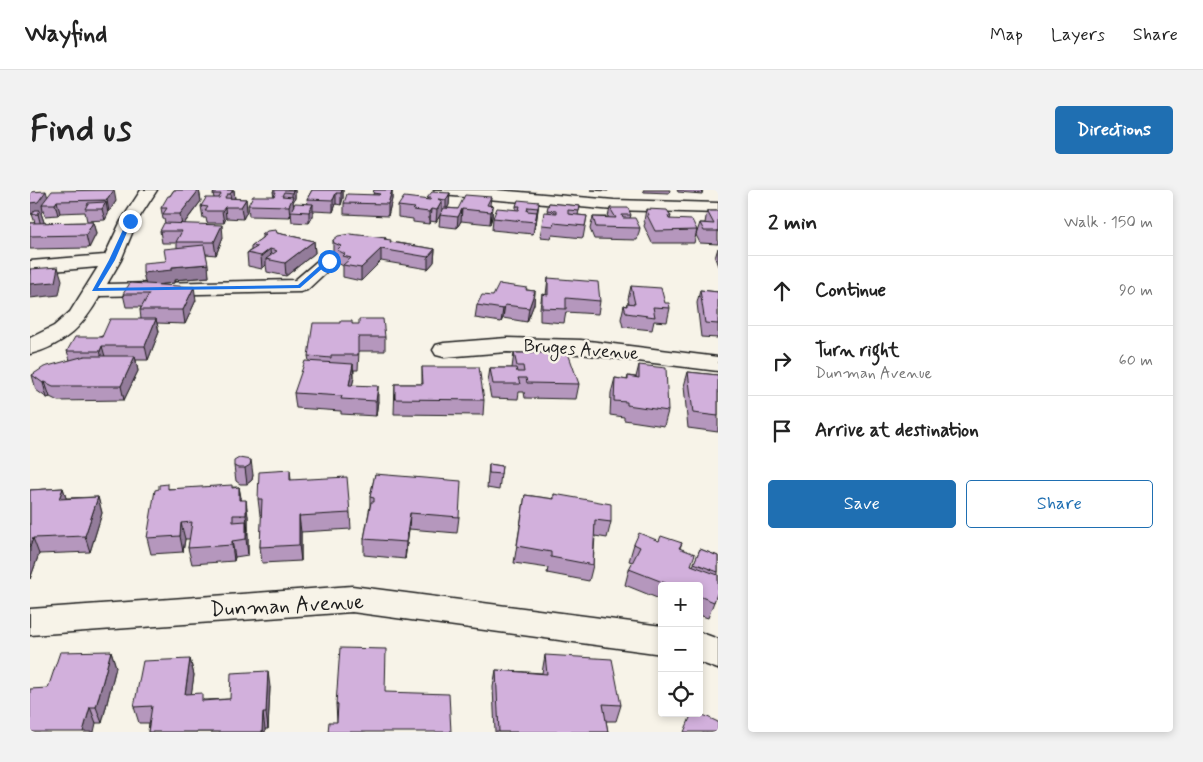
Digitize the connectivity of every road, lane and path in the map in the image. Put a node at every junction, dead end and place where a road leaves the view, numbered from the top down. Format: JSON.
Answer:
{"nodes":[{"id":1,"x":148,"y":190,"type":"edge"},
{"id":2,"x":442,"y":190,"type":"edge"},
{"id":3,"x":718,"y":208,"type":"edge"},
{"id":4,"x":112,"y":260,"type":"junction"},
{"id":5,"x":329,"y":261,"type":"dead end"},
{"id":6,"x":30,"y":267,"type":"edge"},
{"id":7,"x":94,"y":290,"type":"junction"},
{"id":8,"x":30,"y":347,"type":"edge"},
{"id":9,"x":444,"y":350,"type":"dead end"},
{"id":10,"x":718,"y":364,"type":"edge"},
{"id":11,"x":30,"y":622,"type":"edge"},
{"id":12,"x":658,"y":639,"type":"edge"},
{"id":13,"x":703,"y":648,"type":"edge"},
{"id":14,"x":718,"y":654,"type":"edge"}],
"edges":[{"from":1,"to":4,"type":"street"},
{"from":2,"to":3,"type":"street"},
{"from":4,"to":6,"type":"street"},
{"from":4,"to":7,"type":"street"},
{"from":5,"to":7,"type":"street"},
{"from":7,"to":8,"type":"street"},
{"from":9,"to":10,"type":"street","name":"Bruges Avenue"},
{"from":11,"to":12,"type":"street","name":"Dunman Avenue"},
{"from":13,"to":14,"type":"street"}]}
